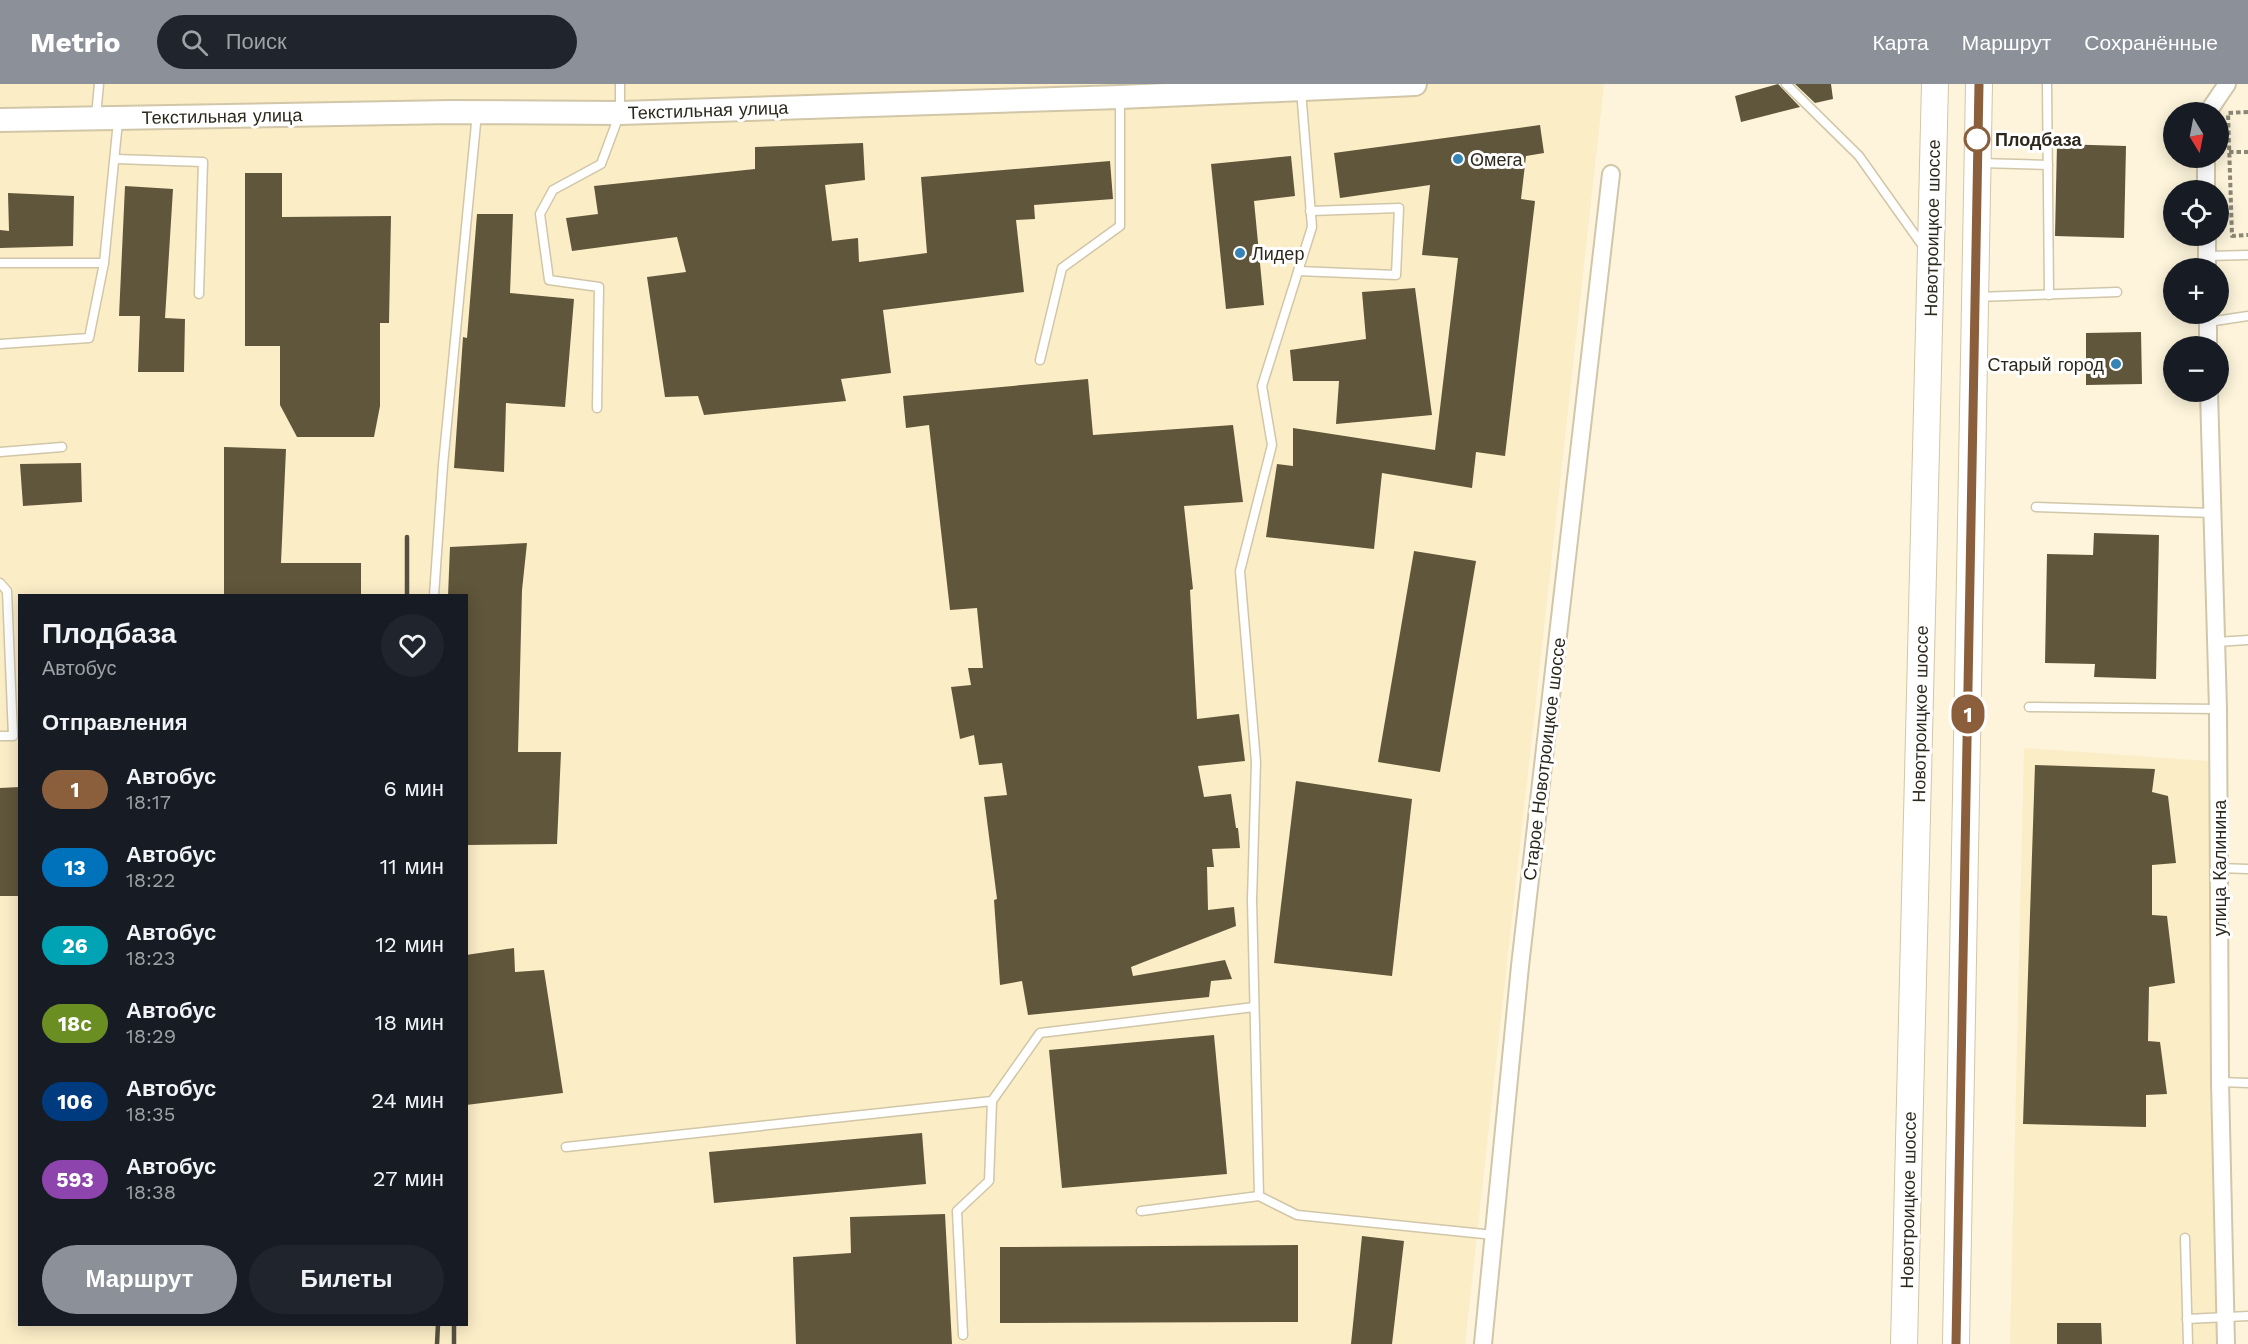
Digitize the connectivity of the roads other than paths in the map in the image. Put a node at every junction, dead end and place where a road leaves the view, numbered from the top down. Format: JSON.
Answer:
{"nodes":[{"id":1,"x":99,"y":84,"type":"edge"},
{"id":2,"x":620,"y":84,"type":"edge"},
{"id":3,"x":1415,"y":84,"type":"edge"},
{"id":4,"x":1786,"y":84,"type":"edge"},
{"id":5,"x":1935,"y":84,"type":"edge"},
{"id":6,"x":1978,"y":84,"type":"edge"},
{"id":7,"x":2047,"y":84,"type":"edge"},
{"id":8,"x":2227,"y":84,"type":"edge"},
{"id":9,"x":1300,"y":90,"type":"junction"},
{"id":10,"x":1120,"y":97,"type":"junction"},
{"id":11,"x":2215,"y":102,"type":"edge"},
{"id":12,"x":477,"y":112,"type":"junction"},
{"id":13,"x":620,"y":112,"type":"junction"},
{"id":14,"x":96,"y":117,"type":"junction"},
{"id":15,"x":118,"y":117,"type":"junction"},
{"id":16,"x":0,"y":120,"type":"edge"},
{"id":17,"x":116,"y":159,"type":"junction"},
{"id":18,"x":1976,"y":163,"type":"junction"},
{"id":19,"x":2048,"y":165,"type":"junction"},
{"id":20,"x":1611,"y":174,"type":"dead end"},
{"id":21,"x":1310,"y":211,"type":"junction"},
{"id":22,"x":2248,"y":255,"type":"edge"},
{"id":23,"x":2229,"y":258,"type":"edge"},
{"id":24,"x":1932,"y":259,"type":"junction"},
{"id":25,"x":104,"y":262,"type":"junction"},
{"id":26,"x":0,"y":263,"type":"edge"},
{"id":27,"x":1298,"y":271,"type":"junction"},
{"id":28,"x":2117,"y":292,"type":"dead end"},
{"id":29,"x":199,"y":294,"type":"dead end"},
{"id":30,"x":2049,"y":295,"type":"junction"},
{"id":31,"x":1976,"y":297,"type":"junction"},
{"id":32,"x":2248,"y":316,"type":"edge"},
{"id":33,"x":2229,"y":317,"type":"edge"},
{"id":34,"x":0,"y":344,"type":"edge"},
{"id":35,"x":1040,"y":360,"type":"dead end"},
{"id":36,"x":2209,"y":402,"type":"edge"},
{"id":37,"x":597,"y":408,"type":"dead end"},
{"id":38,"x":62,"y":447,"type":"dead end"},
{"id":39,"x":0,"y":452,"type":"edge"},
{"id":40,"x":2036,"y":507,"type":"dead end"},
{"id":41,"x":2212,"y":513,"type":"junction"},
{"id":42,"x":0,"y":582,"type":"edge"},
{"id":43,"x":434,"y":594,"type":"edge"},
{"id":44,"x":2248,"y":640,"type":"edge"},
{"id":45,"x":2215,"y":642,"type":"junction"},
{"id":46,"x":2029,"y":707,"type":"dead end"},
{"id":47,"x":2218,"y":710,"type":"junction"},
{"id":48,"x":0,"y":736,"type":"edge"},
{"id":49,"x":2218,"y":868,"type":"junction"},
{"id":50,"x":2248,"y":869,"type":"edge"},
{"id":51,"x":1254,"y":1007,"type":"junction"},
{"id":52,"x":2220,"y":1082,"type":"junction"},
{"id":53,"x":2248,"y":1083,"type":"edge"},
{"id":54,"x":992,"y":1101,"type":"junction"},
{"id":55,"x":566,"y":1147,"type":"dead end"},
{"id":56,"x":1259,"y":1196,"type":"junction"},
{"id":57,"x":1141,"y":1211,"type":"dead end"},
{"id":58,"x":1494,"y":1235,"type":"junction"},
{"id":59,"x":2185,"y":1238,"type":"dead end"},
{"id":60,"x":2248,"y":1316,"type":"edge"},
{"id":61,"x":2225,"y":1318,"type":"junction"},
{"id":62,"x":2187,"y":1319,"type":"junction"},
{"id":63,"x":963,"y":1335,"type":"dead end"},
{"id":64,"x":1483,"y":1344,"type":"edge"},
{"id":65,"x":1904,"y":1344,"type":"edge"},
{"id":66,"x":1956,"y":1344,"type":"edge"},
{"id":67,"x":2188,"y":1344,"type":"edge"},
{"id":68,"x":2226,"y":1344,"type":"edge"}],
"edges":[{"from":1,"to":14,"type":"lane"},
{"from":2,"to":13,"type":"lane"},
{"from":3,"to":9,"type":"main road","name":"Текстильная улица"},
{"from":4,"to":24,"type":"lane"},
{"from":5,"to":24,"type":"main road","name":"Новотроицкое шоссе"},
{"from":6,"to":18,"type":"main road"},
{"from":7,"to":19,"type":"lane"},
{"from":8,"to":11,"type":"street"},
{"from":9,"to":10,"type":"main road","name":"Текстильная улица"},
{"from":9,"to":21,"type":"lane"},
{"from":10,"to":13,"type":"main road","name":"Текстильная улица"},
{"from":10,"to":35,"type":"lane"},
{"from":12,"to":13,"type":"main road","name":"Текстильная улица"},
{"from":12,"to":15,"type":"main road","name":"Текстильная улица"},
{"from":12,"to":43,"type":"lane"},
{"from":13,"to":37,"type":"lane"},
{"from":14,"to":15,"type":"main road","name":"Текстильная улица"},
{"from":14,"to":16,"type":"main road","name":"Текстильная улица"},
{"from":15,"to":17,"type":"lane"},
{"from":17,"to":25,"type":"lane"},
{"from":17,"to":29,"type":"lane"},
{"from":18,"to":19,"type":"lane"},
{"from":18,"to":31,"type":"main road"},
{"from":19,"to":30,"type":"lane"},
{"from":20,"to":58,"type":"street","name":"Старое Новотроицкое шоссе"},
{"from":21,"to":27,"type":"lane"},
{"from":21,"to":27,"type":"lane"},
{"from":22,"to":23,"type":"lane"},
{"from":24,"to":65,"type":"main road","name":"Новотроицкое шоссе"},
{"from":25,"to":26,"type":"lane"},
{"from":25,"to":34,"type":"lane"},
{"from":27,"to":51,"type":"lane"},
{"from":28,"to":30,"type":"lane"},
{"from":30,"to":31,"type":"lane"},
{"from":31,"to":66,"type":"main road"},
{"from":32,"to":33,"type":"lane"},
{"from":36,"to":41,"type":"street","name":"улица Калинина"},
{"from":38,"to":39,"type":"lane"},
{"from":40,"to":41,"type":"lane"},
{"from":41,"to":45,"type":"street","name":"улица Калинина"},
{"from":42,"to":48,"type":"lane"},
{"from":44,"to":45,"type":"lane"},
{"from":45,"to":47,"type":"street","name":"улица Калинина"},
{"from":46,"to":47,"type":"lane"},
{"from":47,"to":49,"type":"street","name":"улица Калинина"},
{"from":49,"to":50,"type":"lane"},
{"from":49,"to":52,"type":"street","name":"улица Калинина"},
{"from":51,"to":54,"type":"lane"},
{"from":51,"to":56,"type":"lane"},
{"from":52,"to":53,"type":"lane"},
{"from":52,"to":61,"type":"street","name":"улица Калинина"},
{"from":54,"to":55,"type":"lane"},
{"from":54,"to":63,"type":"lane"},
{"from":56,"to":57,"type":"lane"},
{"from":56,"to":58,"type":"lane"},
{"from":58,"to":64,"type":"street","name":"Старое Новотроицкое шоссе"},
{"from":59,"to":62,"type":"lane"},
{"from":60,"to":61,"type":"lane"},
{"from":61,"to":62,"type":"lane"},
{"from":61,"to":68,"type":"street","name":"улица Калинина"},
{"from":62,"to":67,"type":"lane"}]}
